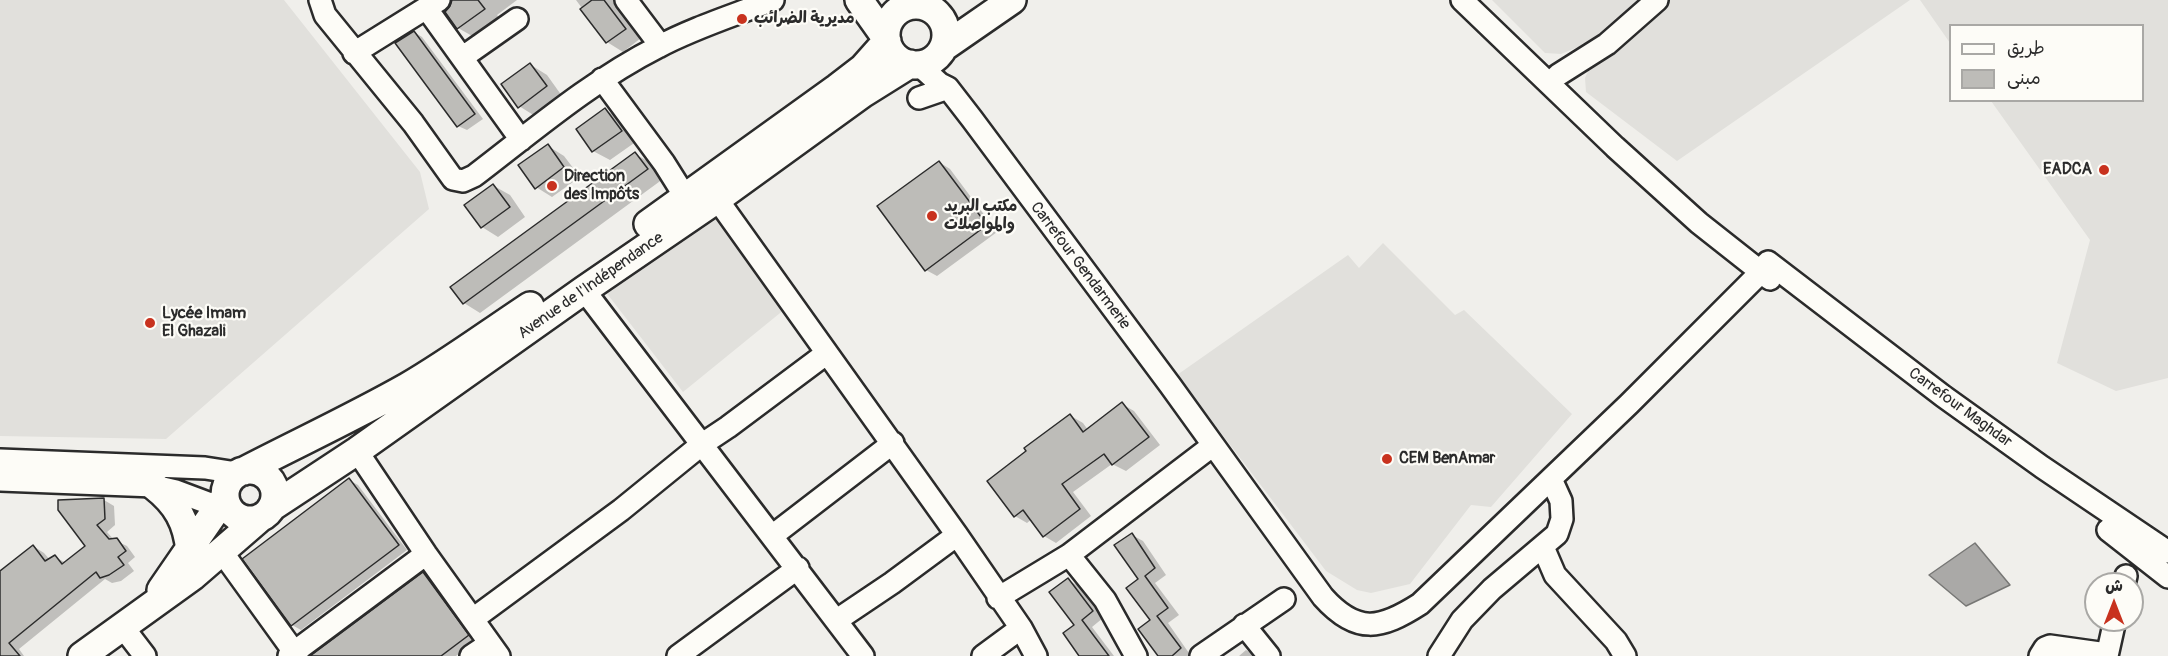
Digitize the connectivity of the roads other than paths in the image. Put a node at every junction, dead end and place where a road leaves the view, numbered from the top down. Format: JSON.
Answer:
{"nodes":[{"id":1,"x":320,"y":0,"type":"edge"},
{"id":2,"x":626,"y":0,"type":"edge"},
{"id":3,"x":772,"y":0,"type":"edge"},
{"id":4,"x":859,"y":0,"type":"edge"},
{"id":5,"x":1012,"y":0,"type":"edge"},
{"id":6,"x":1462,"y":0,"type":"edge"},
{"id":7,"x":1479,"y":0,"type":"edge"},
{"id":8,"x":1657,"y":0,"type":"edge"},
{"id":9,"x":919,"y":3,"type":"edge"},
{"id":10,"x":433,"y":4,"type":"edge"},
{"id":11,"x":517,"y":19,"type":"dead end"},
{"id":12,"x":887,"y":39,"type":"junction"},
{"id":13,"x":660,"y":45,"type":"junction"},
{"id":14,"x":354,"y":53,"type":"junction"},
{"id":15,"x":463,"y":57,"type":"junction"},
{"id":16,"x":928,"y":57,"type":"junction"},
{"id":17,"x":1558,"y":75,"type":"junction"},
{"id":18,"x":602,"y":79,"type":"junction"},
{"id":19,"x":948,"y":87,"type":"junction"},
{"id":20,"x":919,"y":98,"type":"dead end"},
{"id":21,"x":521,"y":140,"type":"junction"},
{"id":22,"x":686,"y":198,"type":"junction"},
{"id":23,"x":717,"y":199,"type":"junction"},
{"id":24,"x":1764,"y":267,"type":"junction"},
{"id":25,"x":584,"y":290,"type":"junction"},
{"id":26,"x":827,"y":353,"type":"junction"},
{"id":27,"x":893,"y":443,"type":"junction"},
{"id":28,"x":701,"y":445,"type":"junction"},
{"id":29,"x":1212,"y":446,"type":"junction"},
{"id":30,"x":357,"y":451,"type":"junction"},
{"id":31,"x":0,"y":460,"type":"edge"},
{"id":32,"x":241,"y":472,"type":"junction"},
{"id":33,"x":1551,"y":479,"type":"junction"},
{"id":34,"x":0,"y":480,"type":"edge"},
{"id":35,"x":154,"y":486,"type":"junction"},
{"id":36,"x":226,"y":505,"type":"junction"},
{"id":37,"x":266,"y":513,"type":"junction"},
{"id":38,"x":957,"y":535,"type":"junction"},
{"id":39,"x":2168,"y":535,"type":"edge"},
{"id":40,"x":772,"y":536,"type":"junction"},
{"id":41,"x":2141,"y":536,"type":"junction"},
{"id":42,"x":1543,"y":547,"type":"junction"},
{"id":43,"x":190,"y":550,"type":"junction"},
{"id":44,"x":222,"y":552,"type":"junction"},
{"id":45,"x":2168,"y":552,"type":"edge"},
{"id":46,"x":426,"y":554,"type":"junction"},
{"id":47,"x":1069,"y":555,"type":"junction"},
{"id":48,"x":798,"y":568,"type":"junction"},
{"id":49,"x":2168,"y":577,"type":"edge"},
{"id":50,"x":998,"y":598,"type":"junction"},
{"id":51,"x":1284,"y":600,"type":"dead end"},
{"id":52,"x":146,"y":610,"type":"junction"},
{"id":53,"x":473,"y":620,"type":"junction"},
{"id":54,"x":837,"y":620,"type":"junction"},
{"id":55,"x":1244,"y":625,"type":"junction"},
{"id":56,"x":122,"y":626,"type":"junction"},
{"id":57,"x":1021,"y":628,"type":"junction"},
{"id":58,"x":2112,"y":632,"type":"edge"},
{"id":59,"x":494,"y":650,"type":"edge"},
{"id":60,"x":293,"y":655,"type":"edge"},
{"id":61,"x":2107,"y":655,"type":"edge"},
{"id":62,"x":82,"y":656,"type":"edge"},
{"id":63,"x":145,"y":656,"type":"edge"},
{"id":64,"x":471,"y":656,"type":"edge"},
{"id":65,"x":678,"y":656,"type":"edge"},
{"id":66,"x":863,"y":656,"type":"edge"},
{"id":67,"x":983,"y":656,"type":"edge"},
{"id":68,"x":1036,"y":656,"type":"edge"},
{"id":69,"x":1136,"y":656,"type":"edge"},
{"id":70,"x":1201,"y":656,"type":"edge"},
{"id":71,"x":1269,"y":656,"type":"edge"},
{"id":72,"x":1439,"y":656,"type":"edge"},
{"id":73,"x":1625,"y":656,"type":"edge"},
{"id":74,"x":2040,"y":656,"type":"edge"}],
"edges":[{"from":1,"to":14,"type":"street"},
{"from":2,"to":13,"type":"street"},
{"from":3,"to":13,"type":"street"},
{"from":4,"to":12,"type":"main road"},
{"from":5,"to":16,"type":"main road","name":"Avenue de l'Indépendance"},
{"from":6,"to":24,"type":"street"},
{"from":7,"to":17,"type":"street"},
{"from":8,"to":17,"type":"street"},
{"from":9,"to":12,"type":"main road"},
{"from":9,"to":16,"type":"main road"},
{"from":10,"to":14,"type":"street"},
{"from":10,"to":15,"type":"street"},
{"from":11,"to":15,"type":"street"},
{"from":12,"to":16,"type":"main road"},
{"from":12,"to":22,"type":"main road","name":"Avenue de l'Indépendance"},
{"from":13,"to":18,"type":"street"},
{"from":14,"to":21,"type":"street"},
{"from":15,"to":21,"type":"street"},
{"from":16,"to":19,"type":"street"},
{"from":16,"to":23,"type":"main road","name":"Avenue de l'Indépendance"},
{"from":17,"to":24,"type":"street"},
{"from":18,"to":21,"type":"street"},
{"from":18,"to":22,"type":"street"},
{"from":19,"to":20,"type":"street"},
{"from":19,"to":29,"type":"street","name":"Carrefour Gendarmerie"},
{"from":22,"to":32,"type":"main road","name":"Avenue de l'Indépendance"},
{"from":23,"to":25,"type":"main road","name":"Avenue de l'Indépendance"},
{"from":23,"to":26,"type":"street"},
{"from":24,"to":33,"type":"street","name":"Carrefour Gendarmerie"},
{"from":24,"to":41,"type":"street","name":"Carrefour Maghdar"},
{"from":24,"to":49,"type":"street"},
{"from":25,"to":28,"type":"street"},
{"from":25,"to":30,"type":"main road","name":"Avenue de l'Indépendance"},
{"from":26,"to":27,"type":"street"},
{"from":26,"to":28,"type":"street"},
{"from":27,"to":38,"type":"street"},
{"from":27,"to":40,"type":"street"},
{"from":28,"to":40,"type":"street"},
{"from":28,"to":53,"type":"street"},
{"from":29,"to":33,"type":"street","name":"Carrefour Gendarmerie"},
{"from":29,"to":47,"type":"street"},
{"from":30,"to":37,"type":"main road","name":"Avenue de l'Indépendance"},
{"from":30,"to":46,"type":"street"},
{"from":31,"to":32,"type":"street"},
{"from":32,"to":36,"type":"main road"},
{"from":32,"to":37,"type":"main road"},
{"from":33,"to":42,"type":"street"},
{"from":34,"to":35,"type":"street"},
{"from":35,"to":36,"type":"street"},
{"from":35,"to":43,"type":"main road"},
{"from":36,"to":37,"type":"main road"},
{"from":36,"to":43,"type":"main road","name":"Avenue de l'Indépendance"},
{"from":37,"to":44,"type":"main road","name":"Avenue de l'Indépendance"},
{"from":38,"to":50,"type":"street"},
{"from":38,"to":54,"type":"street"},
{"from":39,"to":41,"type":"street"},
{"from":40,"to":48,"type":"street"},
{"from":41,"to":45,"type":"street","name":"Carrefour Maghdar"},
{"from":42,"to":72,"type":"street"},
{"from":42,"to":73,"type":"street"},
{"from":43,"to":52,"type":"main road","name":"Avenue de l'Indépendance"},
{"from":44,"to":52,"type":"main road","name":"Avenue de l'Indépendance"},
{"from":44,"to":60,"type":"street"},
{"from":46,"to":53,"type":"street"},
{"from":46,"to":60,"type":"street"},
{"from":47,"to":50,"type":"street"},
{"from":47,"to":69,"type":"street"},
{"from":48,"to":54,"type":"street"},
{"from":48,"to":65,"type":"street"},
{"from":50,"to":57,"type":"street"},
{"from":51,"to":55,"type":"street"},
{"from":52,"to":56,"type":"main road","name":"Avenue de l'Indépendance"},
{"from":53,"to":59,"type":"street"},
{"from":54,"to":66,"type":"street"},
{"from":55,"to":70,"type":"street"},
{"from":55,"to":71,"type":"street"},
{"from":56,"to":62,"type":"main road","name":"Avenue de l'Indépendance"},
{"from":56,"to":63,"type":"street"},
{"from":57,"to":67,"type":"street"},
{"from":57,"to":68,"type":"street"},
{"from":58,"to":61,"type":"street"},
{"from":59,"to":64,"type":"street"},
{"from":61,"to":74,"type":"street"}]}
